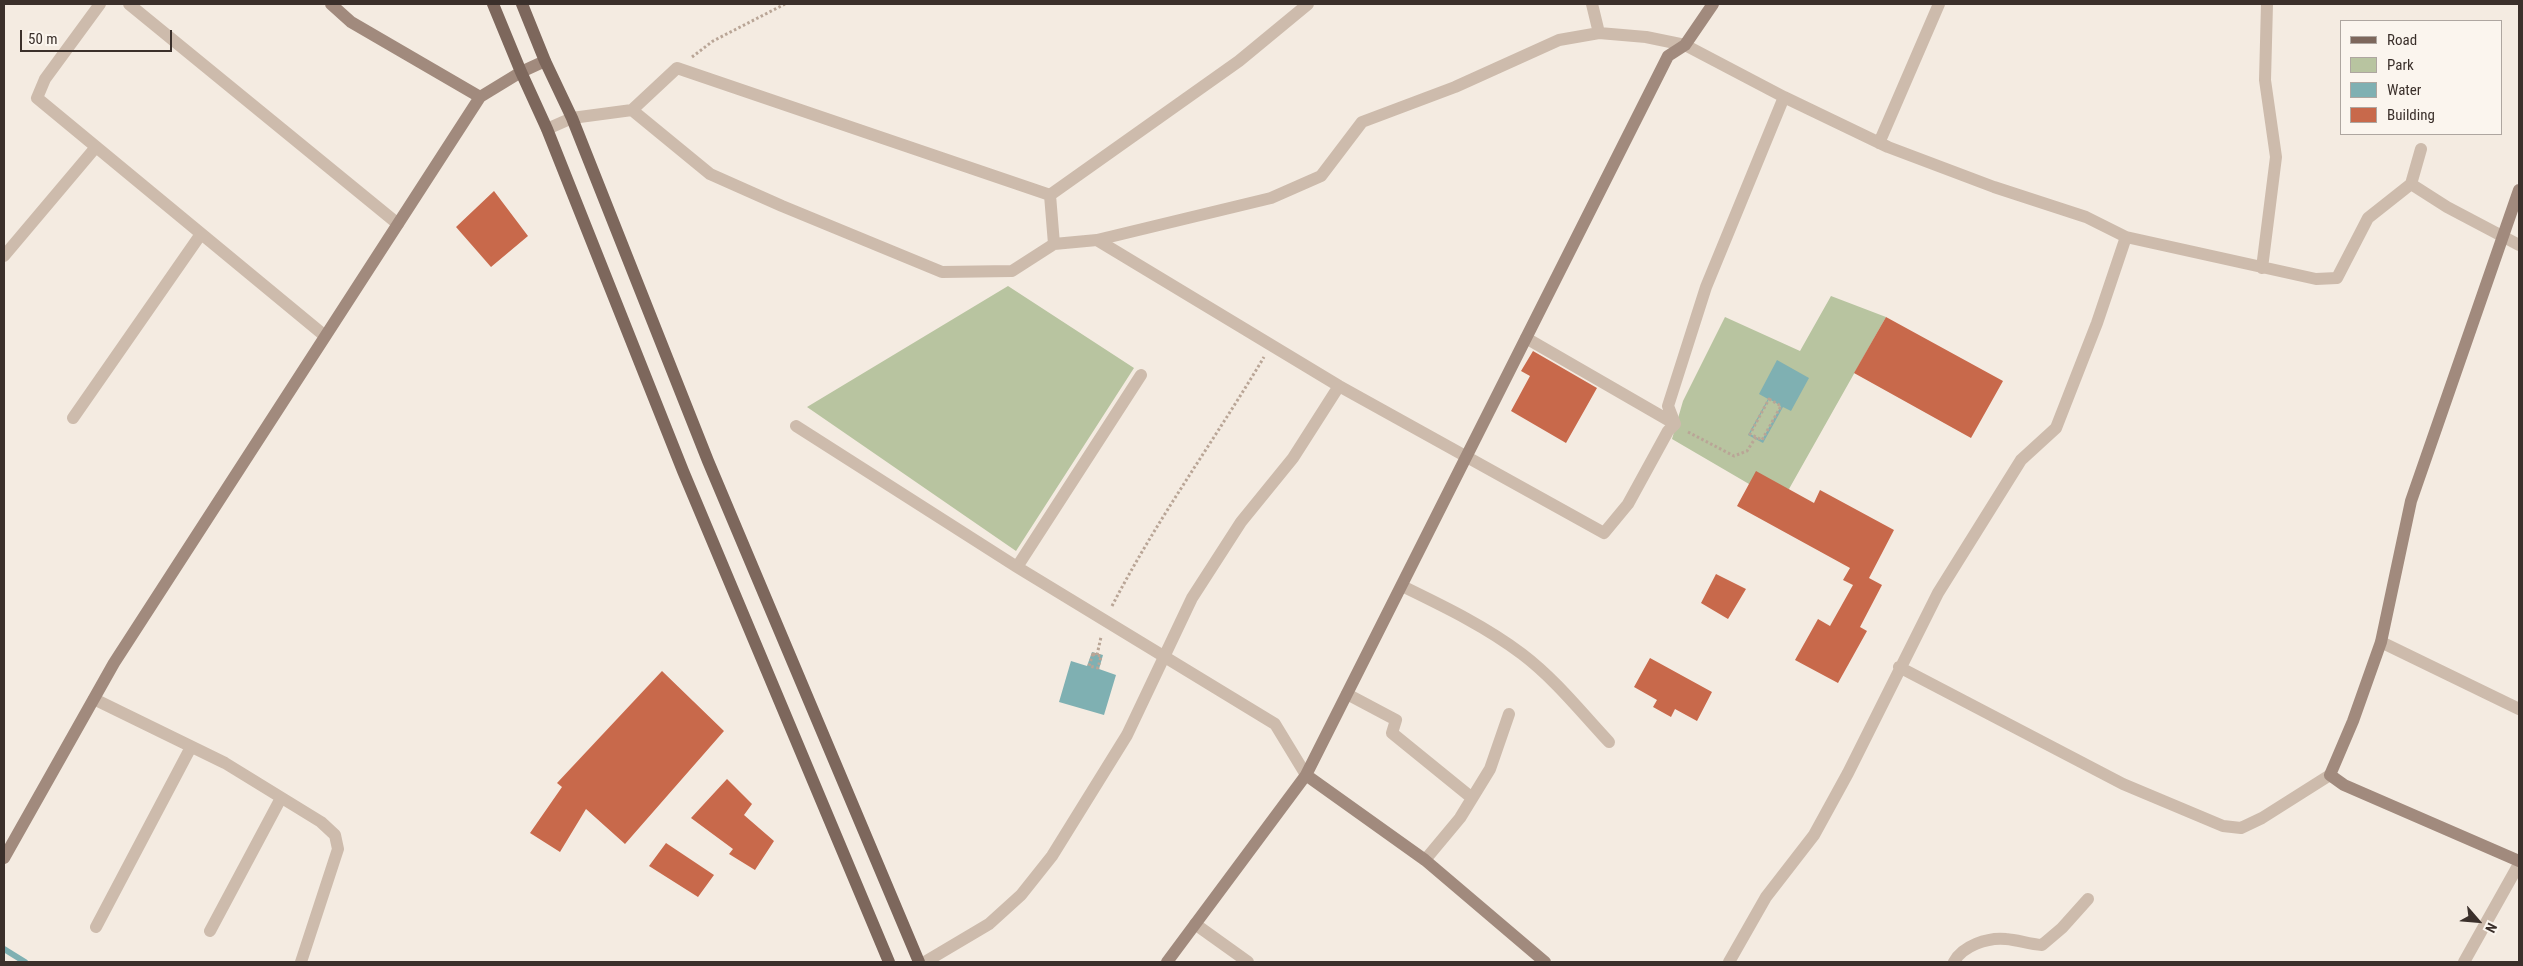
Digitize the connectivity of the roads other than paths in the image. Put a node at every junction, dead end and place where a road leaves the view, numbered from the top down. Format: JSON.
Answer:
{"nodes":[{"id":1,"x":100,"y":4,"type":"edge"},
{"id":2,"x":129,"y":4,"type":"edge"},
{"id":3,"x":331,"y":4,"type":"edge"},
{"id":4,"x":493,"y":4,"type":"edge"},
{"id":5,"x":522,"y":4,"type":"edge"},
{"id":6,"x":1308,"y":4,"type":"edge"},
{"id":7,"x":1592,"y":4,"type":"edge"},
{"id":8,"x":1713,"y":4,"type":"edge"},
{"id":9,"x":1939,"y":4,"type":"edge"},
{"id":10,"x":2267,"y":4,"type":"edge"},
{"id":11,"x":1599,"y":33,"type":"junction"},
{"id":12,"x":1685,"y":45,"type":"junction"},
{"id":13,"x":546,"y":62,"type":"junction"},
{"id":14,"x":521,"y":72,"type":"junction"},
{"id":15,"x":480,"y":97,"type":"junction"},
{"id":16,"x":1784,"y":98,"type":"junction"},
{"id":17,"x":632,"y":110,"type":"junction"},
{"id":18,"x":572,"y":118,"type":"junction"},
{"id":19,"x":547,"y":129,"type":"junction"},
{"id":20,"x":1879,"y":143,"type":"junction"},
{"id":21,"x":96,"y":148,"type":"junction"},
{"id":22,"x":2421,"y":149,"type":"dead end"},
{"id":23,"x":2411,"y":184,"type":"junction"},
{"id":24,"x":2519,"y":190,"type":"edge"},
{"id":25,"x":1050,"y":195,"type":"junction"},
{"id":26,"x":398,"y":224,"type":"junction"},
{"id":27,"x":201,"y":234,"type":"junction"},
{"id":28,"x":2126,"y":237,"type":"junction"},
{"id":29,"x":2502,"y":237,"type":"junction"},
{"id":30,"x":1097,"y":240,"type":"junction"},
{"id":31,"x":1054,"y":244,"type":"junction"},
{"id":32,"x":2519,"y":246,"type":"edge"},
{"id":33,"x":4,"y":256,"type":"edge"},
{"id":34,"x":2262,"y":268,"type":"junction"},
{"id":35,"x":325,"y":336,"type":"junction"},
{"id":36,"x":1526,"y":338,"type":"junction"},
{"id":37,"x":1140,"y":375,"type":"dead end"},
{"id":38,"x":1339,"y":386,"type":"junction"},
{"id":39,"x":73,"y":418,"type":"dead end"},
{"id":40,"x":1675,"y":424,"type":"junction"},
{"id":41,"x":796,"y":426,"type":"dead end"},
{"id":42,"x":1466,"y":458,"type":"junction"},
{"id":43,"x":1017,"y":567,"type":"junction"},
{"id":44,"x":1402,"y":586,"type":"junction"},
{"id":45,"x":2381,"y":642,"type":"junction"},
{"id":46,"x":1165,"y":656,"type":"junction"},
{"id":47,"x":1899,"y":668,"type":"junction"},
{"id":48,"x":1347,"y":694,"type":"junction"},
{"id":49,"x":94,"y":698,"type":"junction"},
{"id":50,"x":2519,"y":709,"type":"edge"},
{"id":51,"x":1509,"y":714,"type":"dead end"},
{"id":52,"x":1608,"y":742,"type":"dead end"},
{"id":53,"x":191,"y":747,"type":"junction"},
{"id":54,"x":1306,"y":775,"type":"junction"},
{"id":55,"x":2330,"y":775,"type":"junction"},
{"id":56,"x":281,"y":798,"type":"junction"},
{"id":57,"x":1472,"y":798,"type":"junction"},
{"id":58,"x":4,"y":858,"type":"edge"},
{"id":59,"x":1425,"y":860,"type":"junction"},
{"id":60,"x":2519,"y":862,"type":"edge"},
{"id":61,"x":2088,"y":899,"type":"dead end"},
{"id":62,"x":1195,"y":924,"type":"junction"},
{"id":63,"x":96,"y":927,"type":"dead end"},
{"id":64,"x":210,"y":932,"type":"dead end"},
{"id":65,"x":301,"y":962,"type":"edge"},
{"id":66,"x":889,"y":962,"type":"edge"},
{"id":67,"x":919,"y":962,"type":"edge"},
{"id":68,"x":925,"y":962,"type":"edge"},
{"id":69,"x":1167,"y":962,"type":"edge"},
{"id":70,"x":1248,"y":962,"type":"edge"},
{"id":71,"x":1545,"y":962,"type":"edge"},
{"id":72,"x":1729,"y":962,"type":"edge"},
{"id":73,"x":1954,"y":962,"type":"edge"},
{"id":74,"x":2464,"y":962,"type":"edge"}],
"edges":[{"from":1,"to":21,"type":"street"},
{"from":2,"to":26,"type":"street"},
{"from":3,"to":15,"type":"street"},
{"from":4,"to":14,"type":"main road"},
{"from":5,"to":13,"type":"main road"},
{"from":6,"to":25,"type":"street"},
{"from":7,"to":11,"type":"street"},
{"from":8,"to":12,"type":"street"},
{"from":9,"to":20,"type":"street"},
{"from":10,"to":34,"type":"street"},
{"from":11,"to":12,"type":"street"},
{"from":11,"to":30,"type":"street"},
{"from":12,"to":16,"type":"street"},
{"from":12,"to":36,"type":"street"},
{"from":13,"to":14,"type":"street"},
{"from":13,"to":18,"type":"main road"},
{"from":14,"to":15,"type":"street"},
{"from":14,"to":19,"type":"main road"},
{"from":15,"to":26,"type":"street"},
{"from":16,"to":20,"type":"street"},
{"from":16,"to":40,"type":"street"},
{"from":17,"to":18,"type":"street"},
{"from":17,"to":25,"type":"street"},
{"from":17,"to":31,"type":"street"},
{"from":18,"to":19,"type":"street"},
{"from":18,"to":67,"type":"main road"},
{"from":19,"to":66,"type":"main road"},
{"from":20,"to":28,"type":"street"},
{"from":21,"to":27,"type":"street"},
{"from":21,"to":33,"type":"street"},
{"from":22,"to":23,"type":"street"},
{"from":23,"to":29,"type":"street"},
{"from":23,"to":34,"type":"street"},
{"from":24,"to":29,"type":"street"},
{"from":25,"to":31,"type":"street"},
{"from":26,"to":35,"type":"street"},
{"from":27,"to":35,"type":"street"},
{"from":27,"to":39,"type":"street"},
{"from":28,"to":34,"type":"street"},
{"from":28,"to":47,"type":"street"},
{"from":29,"to":32,"type":"street"},
{"from":29,"to":45,"type":"street"},
{"from":30,"to":31,"type":"street"},
{"from":30,"to":38,"type":"street"},
{"from":35,"to":49,"type":"street"},
{"from":36,"to":40,"type":"street"},
{"from":36,"to":42,"type":"street"},
{"from":37,"to":43,"type":"street"},
{"from":38,"to":42,"type":"street"},
{"from":38,"to":46,"type":"street"},
{"from":40,"to":42,"type":"street"},
{"from":41,"to":43,"type":"street"},
{"from":42,"to":44,"type":"street"},
{"from":43,"to":46,"type":"street"},
{"from":44,"to":48,"type":"street"},
{"from":44,"to":52,"type":"street"},
{"from":45,"to":50,"type":"street"},
{"from":45,"to":55,"type":"street"},
{"from":46,"to":54,"type":"street"},
{"from":46,"to":68,"type":"street"},
{"from":47,"to":55,"type":"street"},
{"from":47,"to":72,"type":"street"},
{"from":48,"to":54,"type":"street"},
{"from":48,"to":57,"type":"street"},
{"from":49,"to":53,"type":"street"},
{"from":49,"to":58,"type":"street"},
{"from":51,"to":57,"type":"street"},
{"from":53,"to":56,"type":"street"},
{"from":53,"to":63,"type":"street"},
{"from":54,"to":59,"type":"street"},
{"from":54,"to":62,"type":"street"},
{"from":55,"to":60,"type":"street"},
{"from":56,"to":64,"type":"street"},
{"from":56,"to":65,"type":"street"},
{"from":57,"to":59,"type":"street"},
{"from":59,"to":71,"type":"street"},
{"from":60,"to":74,"type":"street"},
{"from":61,"to":73,"type":"street"},
{"from":62,"to":69,"type":"street"},
{"from":62,"to":70,"type":"street"}]}
